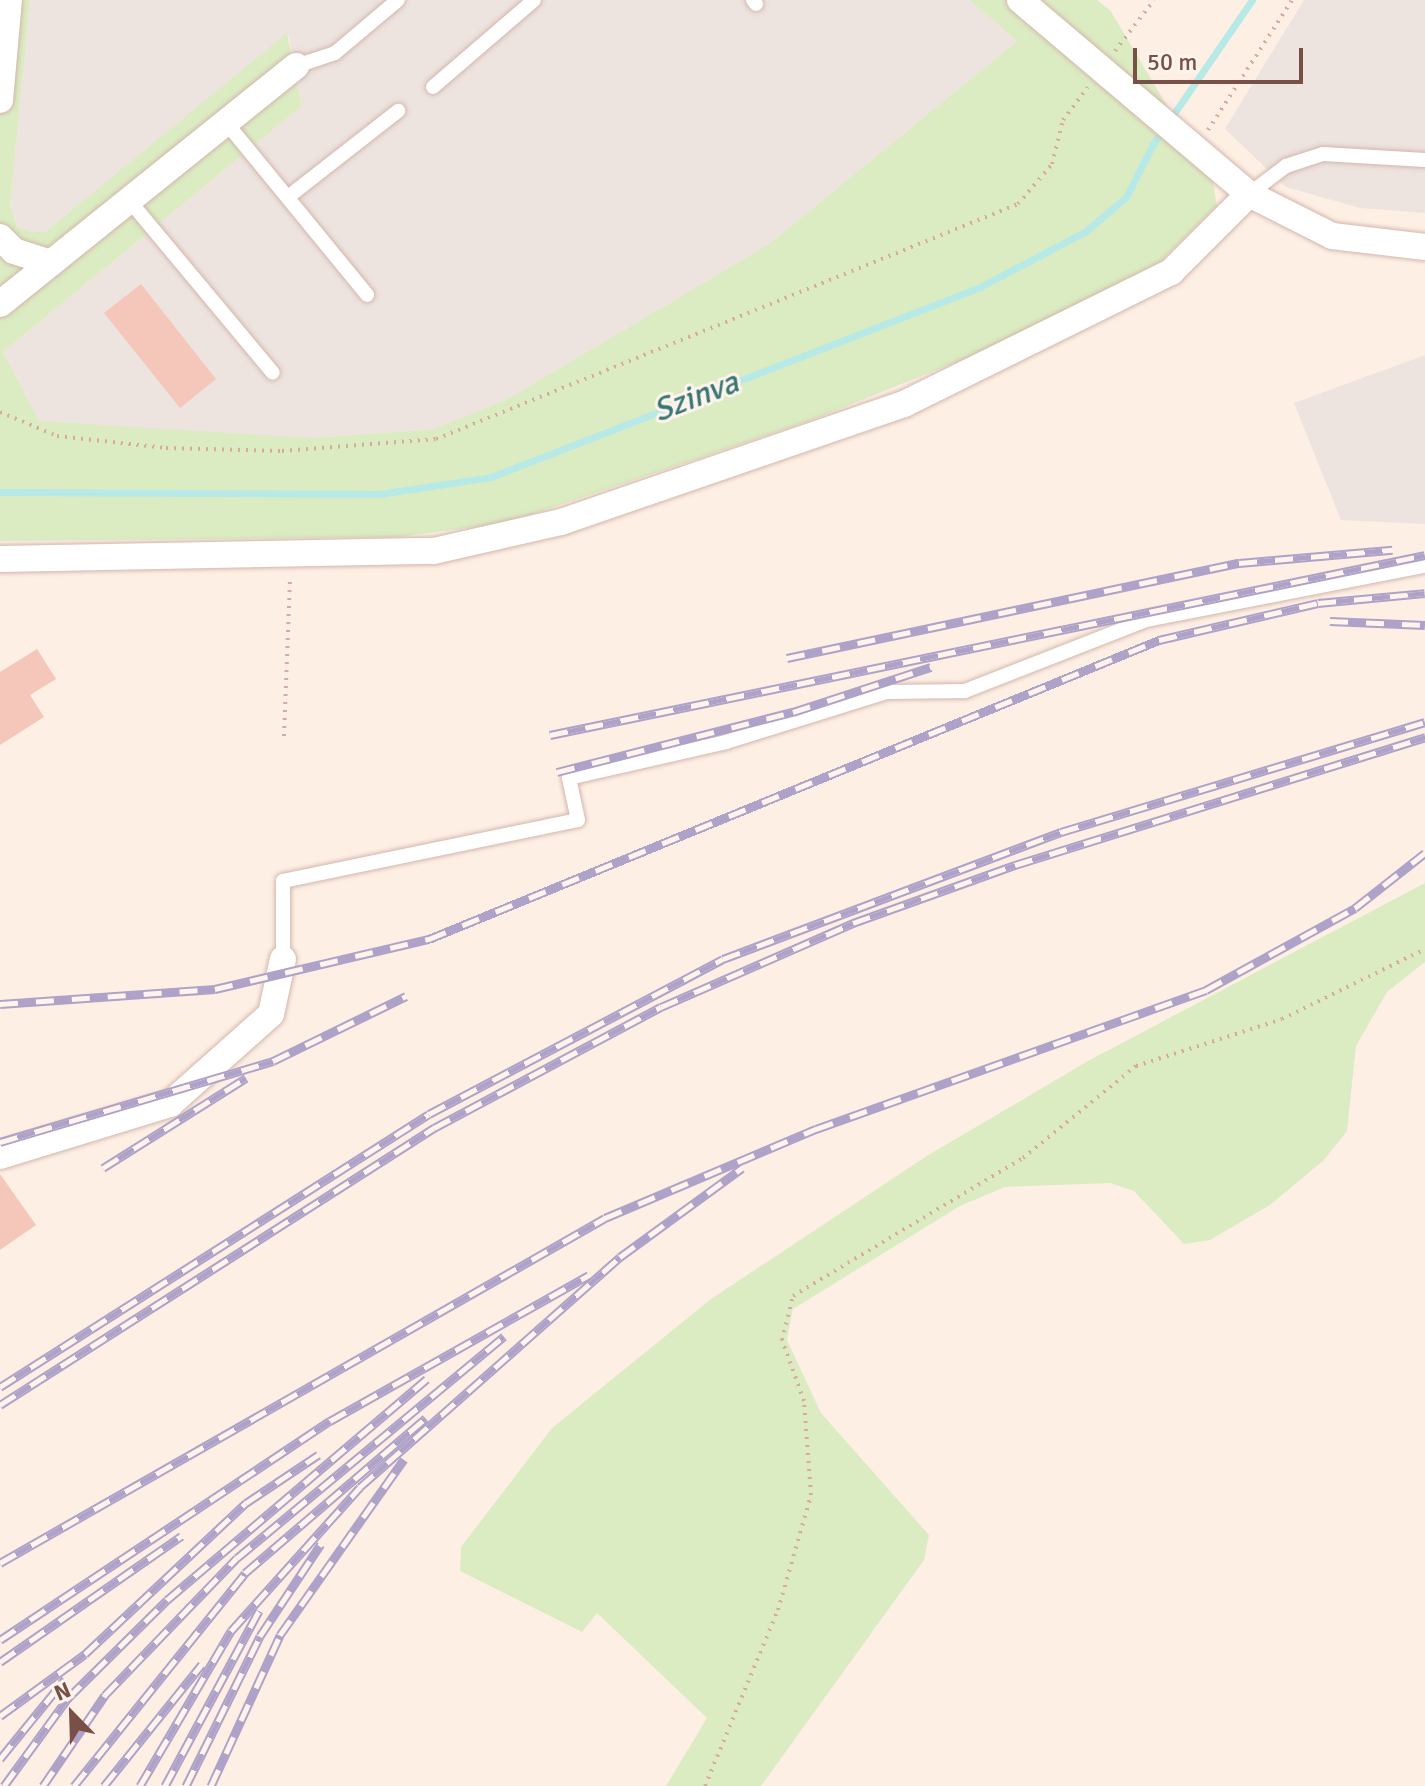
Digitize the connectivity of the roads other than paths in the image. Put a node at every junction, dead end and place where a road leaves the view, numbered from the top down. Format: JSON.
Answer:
{"nodes":[{"id":1,"x":9,"y":0,"type":"edge"},
{"id":2,"x":398,"y":0,"type":"edge"},
{"id":3,"x":534,"y":0,"type":"edge"},
{"id":4,"x":1020,"y":0,"type":"edge"},
{"id":5,"x":296,"y":66,"type":"joint"},
{"id":6,"x":433,"y":87,"type":"dead end"},
{"id":7,"x":0,"y":100,"type":"edge"},
{"id":8,"x":398,"y":111,"type":"dead end"},
{"id":9,"x":224,"y":120,"type":"junction"},
{"id":10,"x":1425,"y":160,"type":"edge"},
{"id":11,"x":1249,"y":194,"type":"junction"},
{"id":12,"x":288,"y":197,"type":"junction"},
{"id":13,"x":128,"y":199,"type":"junction"},
{"id":14,"x":0,"y":237,"type":"edge"},
{"id":15,"x":1425,"y":247,"type":"edge"},
{"id":16,"x":51,"y":263,"type":"junction"},
{"id":17,"x":367,"y":295,"type":"dead end"},
{"id":18,"x":0,"y":304,"type":"edge"},
{"id":19,"x":273,"y":373,"type":"dead end"},
{"id":20,"x":0,"y":559,"type":"edge"},
{"id":21,"x":1425,"y":566,"type":"edge"},
{"id":22,"x":283,"y":959,"type":"joint"},
{"id":23,"x":0,"y":1156,"type":"edge"}],
"edges":[{"from":1,"to":7,"type":"street"},
{"from":2,"to":5,"type":"lane"},
{"from":3,"to":6,"type":"lane"},
{"from":4,"to":11,"type":"street"},
{"from":5,"to":9,"type":"street"},
{"from":8,"to":12,"type":"lane"},
{"from":9,"to":12,"type":"lane"},
{"from":9,"to":13,"type":"street"},
{"from":10,"to":11,"type":"lane"},
{"from":11,"to":15,"type":"street"},
{"from":11,"to":20,"type":"street"},
{"from":12,"to":17,"type":"lane"},
{"from":13,"to":16,"type":"street"},
{"from":13,"to":19,"type":"lane"},
{"from":14,"to":16,"type":"street"},
{"from":16,"to":18,"type":"street"},
{"from":21,"to":22,"type":"lane"},
{"from":22,"to":23,"type":"street"}]}
